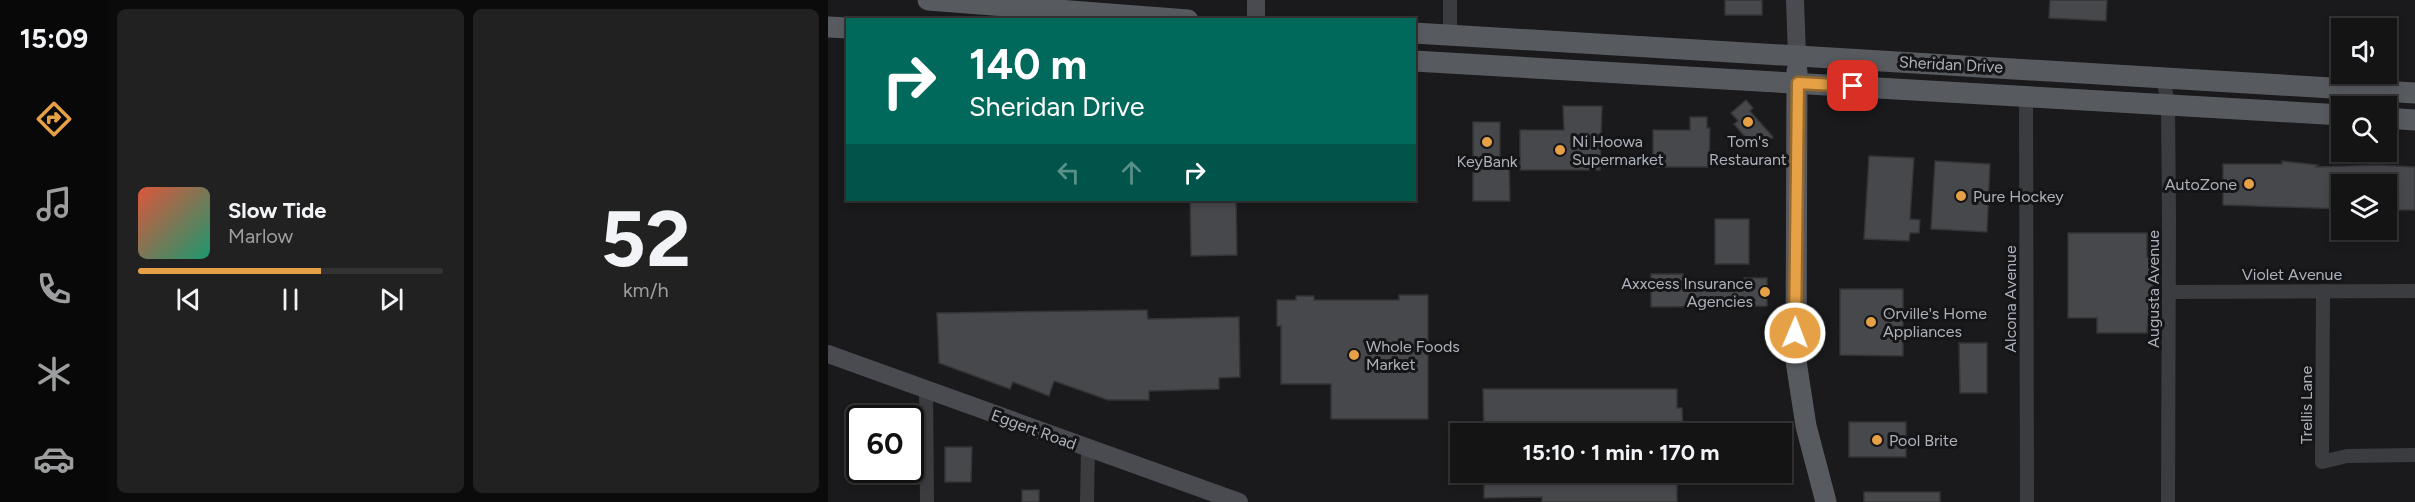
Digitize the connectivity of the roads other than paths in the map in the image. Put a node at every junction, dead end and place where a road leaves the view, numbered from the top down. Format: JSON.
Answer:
{"nodes":[{"id":1,"x":928,"y":0,"type":"edge"},
{"id":2,"x":1256,"y":0,"type":"edge"},
{"id":3,"x":1450,"y":0,"type":"edge"},
{"id":4,"x":1795,"y":0,"type":"edge"},
{"id":5,"x":1072,"y":5,"type":"edge"},
{"id":6,"x":1173,"y":18,"type":"edge"},
{"id":7,"x":1256,"y":18,"type":"edge"},
{"id":8,"x":828,"y":27,"type":"edge"},
{"id":9,"x":846,"y":28,"type":"edge"},
{"id":10,"x":1416,"y":33,"type":"edge"},
{"id":11,"x":1450,"y":35,"type":"junction"},
{"id":12,"x":1797,"y":55,"type":"junction"},
{"id":13,"x":1416,"y":61,"type":"edge"},
{"id":14,"x":2163,"y":77,"type":"junction"},
{"id":15,"x":1798,"y":83,"type":"junction"},
{"id":16,"x":2415,"y":93,"type":"edge"},
{"id":17,"x":2026,"y":96,"type":"junction"},
{"id":18,"x":2168,"y":104,"type":"junction"},
{"id":19,"x":2331,"y":114,"type":"edge"},
{"id":20,"x":2397,"y":119,"type":"edge"},
{"id":21,"x":2415,"y":120,"type":"edge"},
{"id":22,"x":2323,"y":291,"type":"junction"},
{"id":23,"x":2415,"y":291,"type":"edge"},
{"id":24,"x":2169,"y":292,"type":"junction"},
{"id":25,"x":828,"y":354,"type":"edge"},
{"id":26,"x":926,"y":390,"type":"junction"},
{"id":27,"x":1088,"y":448,"type":"junction"},
{"id":28,"x":2415,"y":455,"type":"edge"},
{"id":29,"x":927,"y":502,"type":"edge"},
{"id":30,"x":1087,"y":502,"type":"edge"},
{"id":31,"x":1239,"y":502,"type":"edge"},
{"id":32,"x":1826,"y":502,"type":"edge"},
{"id":33,"x":2027,"y":502,"type":"edge"},
{"id":34,"x":2168,"y":502,"type":"edge"}],
"edges":[{"from":1,"to":5,"type":"main road"},
{"from":2,"to":7,"type":"street"},
{"from":3,"to":11,"type":"street"},
{"from":4,"to":12,"type":"street"},
{"from":5,"to":6,"type":"main road"},
{"from":8,"to":9,"type":"main road"},
{"from":10,"to":11,"type":"main road","name":"Sheridan Drive"},
{"from":11,"to":12,"type":"main road","name":"Sheridan Drive"},
{"from":12,"to":14,"type":"main road","name":"Sheridan Drive"},
{"from":12,"to":15,"type":"main road"},
{"from":13,"to":15,"type":"main road","name":"Sheridan Drive"},
{"from":14,"to":16,"type":"main road","name":"Sheridan Drive"},
{"from":14,"to":18,"type":"street","name":"Augusta Avenue"},
{"from":15,"to":17,"type":"main road","name":"Sheridan Drive"},
{"from":15,"to":32,"type":"main road"},
{"from":17,"to":18,"type":"main road","name":"Sheridan Drive"},
{"from":17,"to":33,"type":"street","name":"Alcona Avenue"},
{"from":18,"to":19,"type":"main road","name":"Sheridan Drive"},
{"from":18,"to":24,"type":"street","name":"Augusta Avenue"},
{"from":20,"to":21,"type":"main road"},
{"from":22,"to":23,"type":"street","name":"Violet Avenue"},
{"from":22,"to":24,"type":"street","name":"Violet Avenue"},
{"from":22,"to":28,"type":"street","name":"Trellis Lane"},
{"from":24,"to":34,"type":"street","name":"Augusta Avenue"},
{"from":25,"to":26,"type":"street","name":"Eggert Road"},
{"from":26,"to":27,"type":"street","name":"Eggert Road"},
{"from":26,"to":29,"type":"street"},
{"from":27,"to":30,"type":"street"},
{"from":27,"to":31,"type":"street","name":"Eggert Road"}]}
